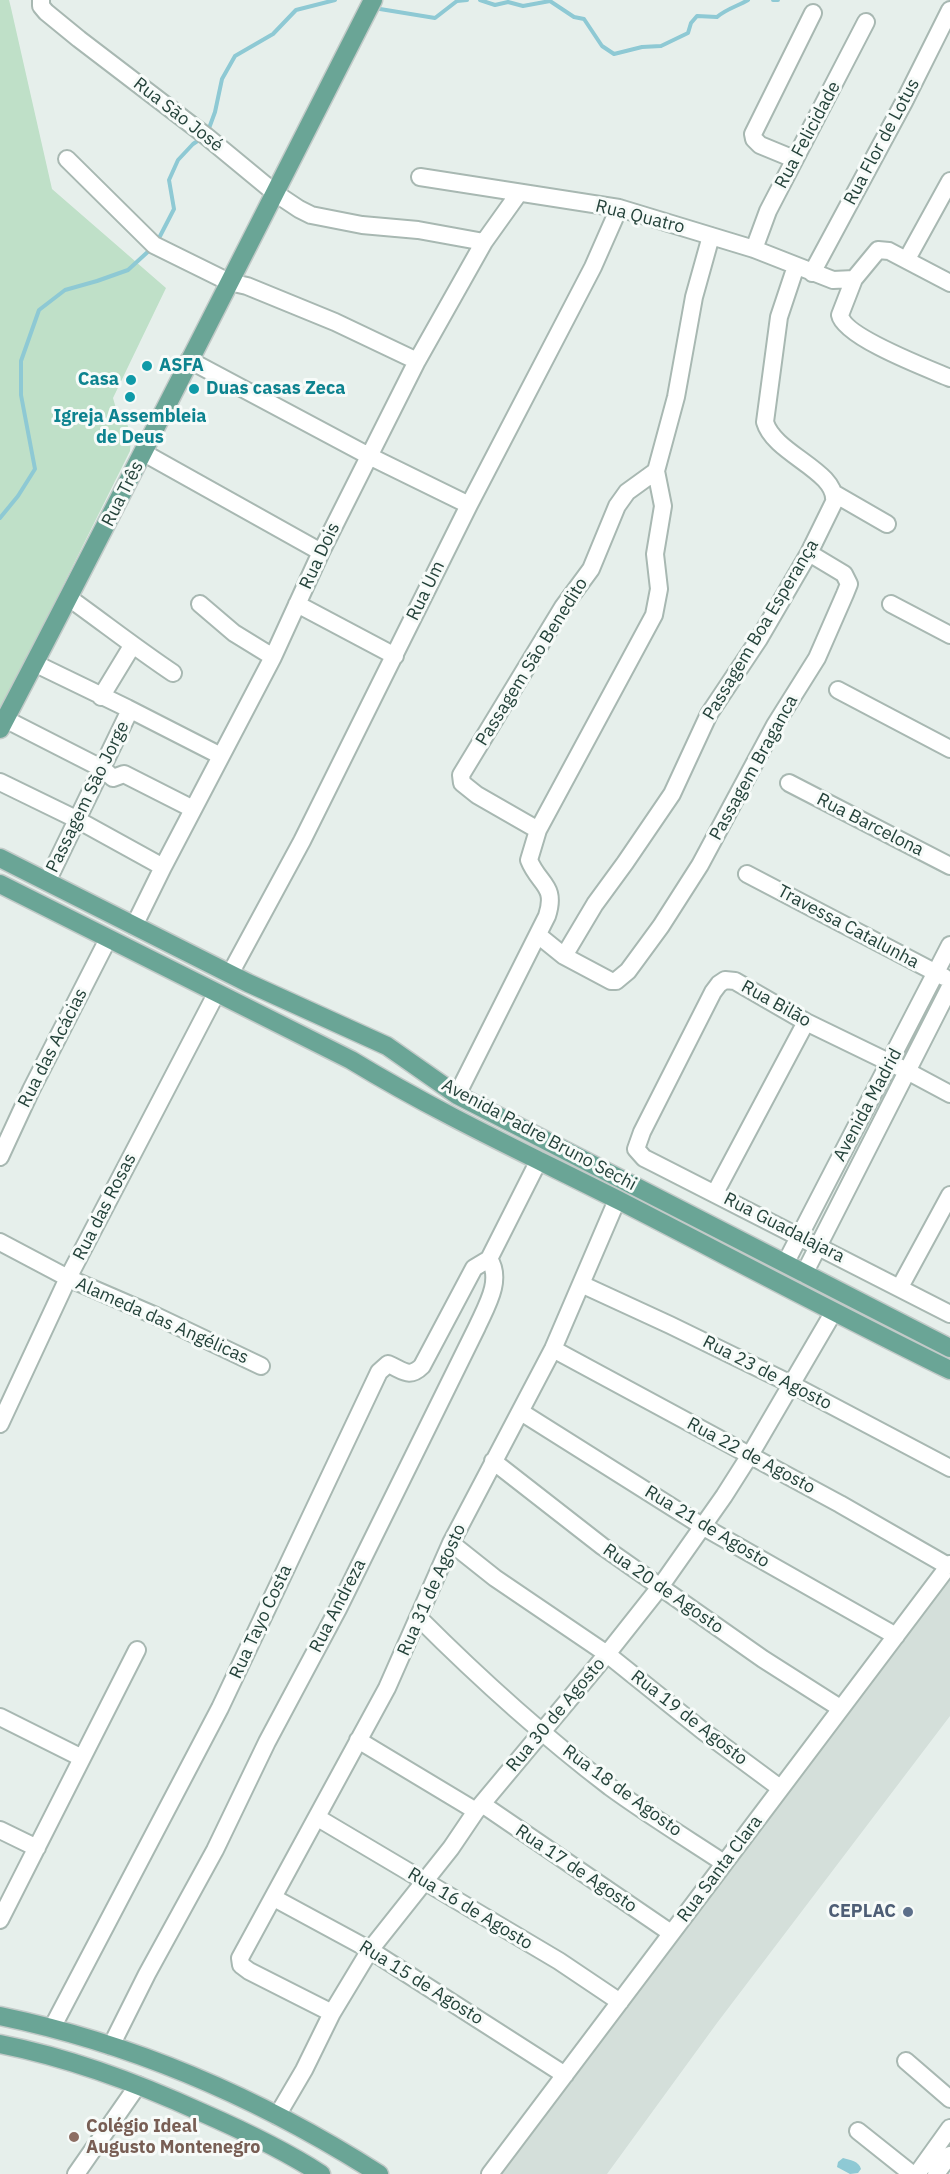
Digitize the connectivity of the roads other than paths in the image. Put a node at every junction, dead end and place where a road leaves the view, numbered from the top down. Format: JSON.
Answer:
{"nodes":[{"id":1,"x":40,"y":0,"type":"edge"},
{"id":2,"x":373,"y":0,"type":"edge"},
{"id":3,"x":950,"y":10,"type":"edge"},
{"id":4,"x":813,"y":14,"type":"dead end"},
{"id":5,"x":866,"y":22,"type":"dead end"},
{"id":6,"x":67,"y":159,"type":"dead end"},
{"id":7,"x":794,"y":159,"type":"junction"},
{"id":8,"x":420,"y":177,"type":"dead end"},
{"id":9,"x":950,"y":181,"type":"edge"},
{"id":10,"x":275,"y":193,"type":"junction"},
{"id":11,"x":519,"y":193,"type":"junction"},
{"id":12,"x":619,"y":207,"type":"junction"},
{"id":13,"x":711,"y":236,"type":"junction"},
{"id":14,"x":484,"y":242,"type":"junction"},
{"id":15,"x":754,"y":249,"type":"junction"},
{"id":16,"x":907,"y":260,"type":"junction"},
{"id":17,"x":804,"y":270,"type":"junction"},
{"id":18,"x":854,"y":279,"type":"junction"},
{"id":19,"x":229,"y":282,"type":"junction"},
{"id":20,"x":950,"y":283,"type":"edge"},
{"id":21,"x":189,"y":360,"type":"junction"},
{"id":22,"x":417,"y":361,"type":"junction"},
{"id":23,"x":950,"y":378,"type":"edge"},
{"id":24,"x":144,"y":453,"type":"junction"},
{"id":25,"x":369,"y":456,"type":"junction"},
{"id":26,"x":656,"y":471,"type":"junction"},
{"id":27,"x":835,"y":494,"type":"junction"},
{"id":28,"x":469,"y":505,"type":"junction"},
{"id":29,"x":888,"y":524,"type":"dead end"},
{"id":30,"x":321,"y":552,"type":"junction"},
{"id":31,"x":809,"y":553,"type":"junction"},
{"id":32,"x":69,"y":598,"type":"junction"},
{"id":33,"x":200,"y":604,"type":"dead end"},
{"id":34,"x":297,"y":604,"type":"junction"},
{"id":35,"x":891,"y":604,"type":"dead end"},
{"id":36,"x":950,"y":635,"type":"edge"},
{"id":37,"x":132,"y":646,"type":"junction"},
{"id":38,"x":395,"y":656,"type":"junction"},
{"id":39,"x":273,"y":657,"type":"junction"},
{"id":40,"x":34,"y":663,"type":"junction"},
{"id":41,"x":174,"y":673,"type":"dead end"},
{"id":42,"x":838,"y":690,"type":"dead end"},
{"id":43,"x":101,"y":697,"type":"junction"},
{"id":44,"x":127,"y":708,"type":"junction"},
{"id":45,"x":3,"y":724,"type":"edge"},
{"id":46,"x":950,"y":749,"type":"edge"},
{"id":47,"x":221,"y":756,"type":"junction"},
{"id":48,"x":103,"y":769,"type":"junction"},
{"id":49,"x":0,"y":782,"type":"edge"},
{"id":50,"x":789,"y":783,"type":"dead end"},
{"id":51,"x":193,"y":809,"type":"junction"},
{"id":52,"x":76,"y":819,"type":"junction"},
{"id":53,"x":538,"y":830,"type":"junction"},
{"id":54,"x":0,"y":858,"type":"edge"},
{"id":55,"x":950,"y":866,"type":"edge"},
{"id":56,"x":163,"y":867,"type":"junction"},
{"id":57,"x":747,"y":874,"type":"dead end"},
{"id":58,"x":47,"y":882,"type":"junction"},
{"id":59,"x":0,"y":885,"type":"edge"},
{"id":60,"x":134,"y":926,"type":"junction"},
{"id":61,"x":538,"y":935,"type":"junction"},
{"id":62,"x":108,"y":939,"type":"junction"},
{"id":63,"x":950,"y":945,"type":"edge"},
{"id":64,"x":564,"y":956,"type":"junction"},
{"id":65,"x":230,"y":974,"type":"junction"},
{"id":66,"x":943,"y":977,"type":"edge"},
{"id":67,"x":950,"y":987,"type":"edge"},
{"id":68,"x":216,"y":994,"type":"junction"},
{"id":69,"x":806,"y":1022,"type":"junction"},
{"id":70,"x":371,"y":1038,"type":"junction"},
{"id":71,"x":398,"y":1052,"type":"junction"},
{"id":72,"x":351,"y":1060,"type":"junction"},
{"id":73,"x":890,"y":1063,"type":"junction"},
{"id":74,"x":907,"y":1071,"type":"junction"},
{"id":75,"x":379,"y":1077,"type":"junction"},
{"id":76,"x":950,"y":1094,"type":"edge"},
{"id":77,"x":457,"y":1095,"type":"junction"},
{"id":78,"x":642,"y":1132,"type":"joint"},
{"id":79,"x":0,"y":1157,"type":"edge"},
{"id":80,"x":539,"y":1160,"type":"junction"},
{"id":81,"x":715,"y":1193,"type":"junction"},
{"id":82,"x":617,"y":1200,"type":"junction"},
{"id":83,"x":949,"y":1201,"type":"edge"},
{"id":84,"x":799,"y":1236,"type":"junction"},
{"id":85,"x":0,"y":1242,"type":"edge"},
{"id":86,"x":818,"y":1247,"type":"junction"},
{"id":87,"x":489,"y":1259,"type":"junction"},
{"id":88,"x":785,"y":1264,"type":"junction"},
{"id":89,"x":804,"y":1274,"type":"junction"},
{"id":90,"x":68,"y":1278,"type":"junction"},
{"id":91,"x":581,"y":1284,"type":"junction"},
{"id":92,"x":900,"y":1287,"type":"junction"},
{"id":93,"x":833,"y":1313,"type":"junction"},
{"id":94,"x":950,"y":1314,"type":"edge"},
{"id":95,"x":950,"y":1348,"type":"edge"},
{"id":96,"x":553,"y":1349,"type":"junction"},
{"id":97,"x":261,"y":1366,"type":"dead end"},
{"id":98,"x":950,"y":1370,"type":"edge"},
{"id":99,"x":791,"y":1384,"type":"junction"},
{"id":100,"x":521,"y":1412,"type":"junction"},
{"id":101,"x":0,"y":1424,"type":"edge"},
{"id":102,"x":750,"y":1455,"type":"junction"},
{"id":103,"x":493,"y":1461,"type":"junction"},
{"id":104,"x":950,"y":1468,"type":"edge"},
{"id":105,"x":702,"y":1526,"type":"junction"},
{"id":106,"x":451,"y":1543,"type":"junction"},
{"id":107,"x":949,"y":1565,"type":"edge"},
{"id":108,"x":660,"y":1587,"type":"junction"},
{"id":109,"x":418,"y":1618,"type":"junction"},
{"id":110,"x":896,"y":1636,"type":"junction"},
{"id":111,"x":137,"y":1650,"type":"dead end"},
{"id":112,"x":607,"y":1654,"type":"junction"},
{"id":113,"x":840,"y":1708,"type":"junction"},
{"id":114,"x":0,"y":1717,"type":"edge"},
{"id":115,"x":543,"y":1732,"type":"junction"},
{"id":116,"x":358,"y":1740,"type":"junction"},
{"id":117,"x":82,"y":1758,"type":"junction"},
{"id":118,"x":780,"y":1788,"type":"junction"},
{"id":119,"x":479,"y":1807,"type":"junction"},
{"id":120,"x":318,"y":1818,"type":"junction"},
{"id":121,"x":0,"y":1830,"type":"edge"},
{"id":122,"x":36,"y":1848,"type":"junction"},
{"id":123,"x":724,"y":1863,"type":"junction"},
{"id":124,"x":425,"y":1882,"type":"junction"},
{"id":125,"x":273,"y":1898,"type":"junction"},
{"id":126,"x":0,"y":1920,"type":"edge"},
{"id":127,"x":671,"y":1933,"type":"junction"},
{"id":128,"x":370,"y":1950,"type":"junction"},
{"id":129,"x":620,"y":2002,"type":"junction"},
{"id":130,"x":332,"y":2013,"type":"junction"},
{"id":131,"x":0,"y":2016,"type":"edge"},
{"id":132,"x":52,"y":2028,"type":"junction"},
{"id":133,"x":0,"y":2044,"type":"edge"},
{"id":134,"x":111,"y":2046,"type":"junction"},
{"id":135,"x":906,"y":2061,"type":"dead end"},
{"id":136,"x":566,"y":2074,"type":"junction"},
{"id":137,"x":138,"y":2085,"type":"junction"},
{"id":138,"x":950,"y":2099,"type":"edge"},
{"id":139,"x":277,"y":2116,"type":"junction"},
{"id":140,"x":950,"y":2128,"type":"edge"},
{"id":141,"x":858,"y":2131,"type":"dead end"},
{"id":142,"x":950,"y":2155,"type":"edge"},
{"id":143,"x":301,"y":2169,"type":"edge"},
{"id":144,"x":76,"y":2174,"type":"edge"},
{"id":145,"x":321,"y":2174,"type":"edge"},
{"id":146,"x":379,"y":2174,"type":"edge"},
{"id":147,"x":490,"y":2174,"type":"edge"},
{"id":148,"x":912,"y":2174,"type":"edge"},
{"id":149,"x":916,"y":2174,"type":"edge"},
{"id":150,"x":936,"y":2174,"type":"edge"}],
"edges":[{"from":1,"to":10,"type":"street","name":"Rua São José"},
{"from":2,"to":10,"type":"main road","name":"Rua Três"},
{"from":3,"to":17,"type":"street","name":"Rua Flor de Lotus"},
{"from":4,"to":7,"type":"street"},
{"from":5,"to":7,"type":"street","name":"Rua Felicidade"},
{"from":6,"to":19,"type":"street"},
{"from":7,"to":15,"type":"street","name":"Rua Felicidade"},
{"from":8,"to":11,"type":"street","name":"Rua Quatro"},
{"from":9,"to":16,"type":"street"},
{"from":10,"to":14,"type":"street","name":"Rua São José"},
{"from":10,"to":19,"type":"main road","name":"Rua Três"},
{"from":11,"to":12,"type":"street","name":"Rua Quatro"},
{"from":11,"to":14,"type":"street","name":"Rua Dois"},
{"from":12,"to":13,"type":"street","name":"Rua Quatro"},
{"from":12,"to":28,"type":"street","name":"Rua Um"},
{"from":13,"to":15,"type":"street","name":"Rua Quatro"},
{"from":13,"to":26,"type":"street"},
{"from":14,"to":22,"type":"street","name":"Rua Dois"},
{"from":15,"to":17,"type":"street","name":"Rua Quatro"},
{"from":16,"to":18,"type":"street"},
{"from":16,"to":20,"type":"street"},
{"from":17,"to":18,"type":"street","name":"Rua Quatro"},
{"from":17,"to":27,"type":"street"},
{"from":18,"to":23,"type":"street"},
{"from":19,"to":21,"type":"main road","name":"Rua Três"},
{"from":19,"to":22,"type":"street"},
{"from":21,"to":24,"type":"main road","name":"Rua Três"},
{"from":21,"to":25,"type":"street"},
{"from":22,"to":25,"type":"street","name":"Rua Dois"},
{"from":24,"to":30,"type":"street"},
{"from":24,"to":32,"type":"main road","name":"Rua Três"},
{"from":25,"to":28,"type":"street"},
{"from":25,"to":30,"type":"street","name":"Rua Dois"},
{"from":26,"to":53,"type":"street"},
{"from":26,"to":53,"type":"street","name":"Passagem São Benedito"},
{"from":27,"to":29,"type":"street"},
{"from":27,"to":31,"type":"street","name":"Passagem Boa Esperança"},
{"from":28,"to":38,"type":"street","name":"Rua Um"},
{"from":30,"to":34,"type":"street","name":"Rua Dois"},
{"from":31,"to":64,"type":"street","name":"Passagem Boa Esperança"},
{"from":31,"to":64,"type":"street","name":"Passagem Braganca"},
{"from":32,"to":37,"type":"street"},
{"from":32,"to":40,"type":"main road","name":"Rua Três"},
{"from":33,"to":39,"type":"street"},
{"from":34,"to":38,"type":"street"},
{"from":34,"to":39,"type":"street","name":"Rua Dois"},
{"from":35,"to":36,"type":"street"},
{"from":37,"to":41,"type":"street"},
{"from":37,"to":43,"type":"street"},
{"from":38,"to":65,"type":"street","name":"Rua Um"},
{"from":39,"to":47,"type":"street","name":"Rua Dois"},
{"from":40,"to":43,"type":"street","name":"Passagem São Jorge"},
{"from":40,"to":45,"type":"main road","name":"Rua Três"},
{"from":42,"to":46,"type":"street"},
{"from":43,"to":44,"type":"street","name":"Passagem São Jorge"},
{"from":44,"to":47,"type":"street"},
{"from":44,"to":48,"type":"street","name":"Passagem São Jorge"},
{"from":45,"to":48,"type":"street"},
{"from":47,"to":51,"type":"street","name":"Rua Dois"},
{"from":48,"to":51,"type":"street"},
{"from":48,"to":52,"type":"street","name":"Passagem São Jorge"},
{"from":49,"to":52,"type":"street"},
{"from":50,"to":55,"type":"street","name":"Rua Barcelona"},
{"from":51,"to":56,"type":"street","name":"Rua Dois"},
{"from":52,"to":56,"type":"street"},
{"from":52,"to":58,"type":"street","name":"Passagem São Jorge"},
{"from":53,"to":61,"type":"street"},
{"from":54,"to":58,"type":"main road","name":"Avenida Padre Bruno Sechi"},
{"from":56,"to":60,"type":"street","name":"Rua Dois"},
{"from":57,"to":66,"type":"street","name":"Travessa Catalunha"},
{"from":58,"to":60,"type":"main road","name":"Avenida Padre Bruno Sechi"},
{"from":59,"to":62,"type":"main road","name":"Avenida Padre Bruno Sechi"},
{"from":60,"to":65,"type":"main road","name":"Avenida Padre Bruno Sechi"},
{"from":61,"to":64,"type":"street"},
{"from":61,"to":77,"type":"street"},
{"from":62,"to":68,"type":"main road","name":"Avenida Padre Bruno Sechi"},
{"from":62,"to":79,"type":"street","name":"Rua das Acácias"},
{"from":63,"to":66,"type":"street","name":"Avenida Madrid"},
{"from":65,"to":70,"type":"main road","name":"Avenida Padre Bruno Sechi"},
{"from":66,"to":73,"type":"street","name":"Avenida Madrid"},
{"from":67,"to":74,"type":"street","name":"Avenida Madrid"},
{"from":68,"to":72,"type":"main road","name":"Avenida Padre Bruno Sechi"},
{"from":68,"to":90,"type":"street","name":"Rua das Rosas"},
{"from":69,"to":73,"type":"street","name":"Rua Bilão"},
{"from":69,"to":78,"type":"street","name":"Rua Bilão"},
{"from":69,"to":81,"type":"street"},
{"from":70,"to":71,"type":"main road","name":"Avenida Padre Bruno Sechi"},
{"from":70,"to":72,"type":"main road"},
{"from":71,"to":75,"type":"main road"},
{"from":71,"to":77,"type":"main road","name":"Avenida Padre Bruno Sechi"},
{"from":72,"to":75,"type":"main road","name":"Avenida Padre Bruno Sechi"},
{"from":73,"to":74,"type":"street","name":"Rua Bilão"},
{"from":73,"to":84,"type":"street","name":"Avenida Madrid"},
{"from":74,"to":76,"type":"street","name":"Rua Bilão"},
{"from":74,"to":86,"type":"street","name":"Avenida Madrid"},
{"from":75,"to":80,"type":"main road","name":"Avenida Padre Bruno Sechi"},
{"from":77,"to":88,"type":"main road","name":"Avenida Padre Bruno Sechi"},
{"from":78,"to":81,"type":"street","name":"Rua Guadalajara"},
{"from":80,"to":82,"type":"main road","name":"Avenida Padre Bruno Sechi"},
{"from":80,"to":87,"type":"street"},
{"from":81,"to":84,"type":"street","name":"Rua Guadalajara"},
{"from":82,"to":91,"type":"street","name":"Rua 31 de Agosto"},
{"from":82,"to":93,"type":"main road","name":"Avenida Padre Bruno Sechi"},
{"from":83,"to":92,"type":"street"},
{"from":84,"to":86,"type":"street","name":"Rua Guadalajara"},
{"from":84,"to":88,"type":"street","name":"Avenida Madrid"},
{"from":85,"to":90,"type":"street","name":"Alameda das Angélicas"},
{"from":86,"to":89,"type":"street","name":"Avenida Madrid"},
{"from":86,"to":92,"type":"street","name":"Rua Guadalajara"},
{"from":87,"to":132,"type":"street","name":"Rua Tayo Costa"},
{"from":87,"to":134,"type":"street","name":"Rua Andreza"},
{"from":88,"to":89,"type":"main road","name":"Avenida Padre Bruno Sechi"},
{"from":89,"to":95,"type":"main road","name":"Avenida Padre Bruno Sechi"},
{"from":90,"to":97,"type":"street","name":"Alameda das Angélicas"},
{"from":90,"to":101,"type":"street","name":"Rua das Rosas"},
{"from":91,"to":96,"type":"street","name":"Rua 31 de Agosto"},
{"from":91,"to":99,"type":"street","name":"Rua 23 de Agosto"},
{"from":92,"to":94,"type":"street","name":"Rua Guadalajara"},
{"from":93,"to":98,"type":"main road","name":"Avenida Padre Bruno Sechi"},
{"from":93,"to":99,"type":"street","name":"Rua 30 de Agosto"},
{"from":96,"to":100,"type":"street","name":"Rua 31 de Agosto"},
{"from":96,"to":102,"type":"street","name":"Rua 22 de Agosto"},
{"from":99,"to":102,"type":"street","name":"Rua 30 de Agosto"},
{"from":99,"to":104,"type":"street","name":"Rua 23 de Agosto"},
{"from":100,"to":103,"type":"street","name":"Rua 31 de Agosto"},
{"from":100,"to":105,"type":"street","name":"Rua 21 de Agosto"},
{"from":102,"to":105,"type":"street","name":"Rua 30 de Agosto"},
{"from":102,"to":107,"type":"street","name":"Rua 22 de Agosto"},
{"from":103,"to":106,"type":"street","name":"Rua 31 de Agosto"},
{"from":103,"to":108,"type":"street","name":"Rua 20 de Agosto"},
{"from":105,"to":108,"type":"street","name":"Rua 30 de Agosto"},
{"from":105,"to":110,"type":"street","name":"Rua 21 de Agosto"},
{"from":106,"to":109,"type":"street","name":"Rua 31 de Agosto"},
{"from":106,"to":112,"type":"street","name":"Rua 19 de Agosto"},
{"from":107,"to":110,"type":"street","name":"Rua Santa Clara"},
{"from":108,"to":112,"type":"street","name":"Rua 30 de Agosto"},
{"from":108,"to":113,"type":"street","name":"Rua 20 de Agosto"},
{"from":109,"to":115,"type":"street","name":"Rua 18 de Agosto"},
{"from":109,"to":116,"type":"street","name":"Rua 31 de Agosto"},
{"from":110,"to":113,"type":"street","name":"Rua Santa Clara"},
{"from":111,"to":117,"type":"street"},
{"from":112,"to":115,"type":"street","name":"Rua 30 de Agosto"},
{"from":112,"to":118,"type":"street","name":"Rua 19 de Agosto"},
{"from":113,"to":118,"type":"street","name":"Rua Santa Clara"},
{"from":114,"to":117,"type":"street"},
{"from":115,"to":119,"type":"street","name":"Rua 30 de Agosto"},
{"from":115,"to":123,"type":"street","name":"Rua 18 de Agosto"},
{"from":116,"to":119,"type":"street","name":"Rua 17 de Agosto"},
{"from":116,"to":120,"type":"street","name":"Rua 31 de Agosto"},
{"from":117,"to":122,"type":"street"},
{"from":118,"to":123,"type":"street","name":"Rua Santa Clara"},
{"from":119,"to":124,"type":"street","name":"Rua 30 de Agosto"},
{"from":119,"to":127,"type":"street","name":"Rua 17 de Agosto"},
{"from":120,"to":124,"type":"street","name":"Rua 16 de Agosto"},
{"from":120,"to":125,"type":"street","name":"Rua 31 de Agosto"},
{"from":121,"to":122,"type":"street"},
{"from":122,"to":126,"type":"street"},
{"from":123,"to":127,"type":"street","name":"Rua Santa Clara"},
{"from":124,"to":128,"type":"street","name":"Rua 30 de Agosto"},
{"from":124,"to":129,"type":"street","name":"Rua 16 de Agosto"},
{"from":125,"to":128,"type":"street","name":"Rua 15 de Agosto"},
{"from":125,"to":130,"type":"street","name":"Rua 31 de Agosto"},
{"from":127,"to":129,"type":"street","name":"Rua Santa Clara"},
{"from":128,"to":130,"type":"street","name":"Rua 30 de Agosto"},
{"from":128,"to":136,"type":"street","name":"Rua 15 de Agosto"},
{"from":129,"to":136,"type":"street","name":"Rua Santa Clara"},
{"from":130,"to":139,"type":"street","name":"Rua 30 de Agosto"},
{"from":131,"to":132,"type":"main road"},
{"from":132,"to":134,"type":"main road"},
{"from":133,"to":137,"type":"main road"},
{"from":134,"to":139,"type":"main road"},
{"from":135,"to":138,"type":"street"},
{"from":136,"to":147,"type":"street","name":"Rua Santa Clara"},
{"from":137,"to":143,"type":"main road"},
{"from":137,"to":144,"type":"street"},
{"from":139,"to":146,"type":"main road"},
{"from":140,"to":149,"type":"street"},
{"from":141,"to":148,"type":"street"},
{"from":142,"to":150,"type":"street"},
{"from":143,"to":145,"type":"main road"}]}
